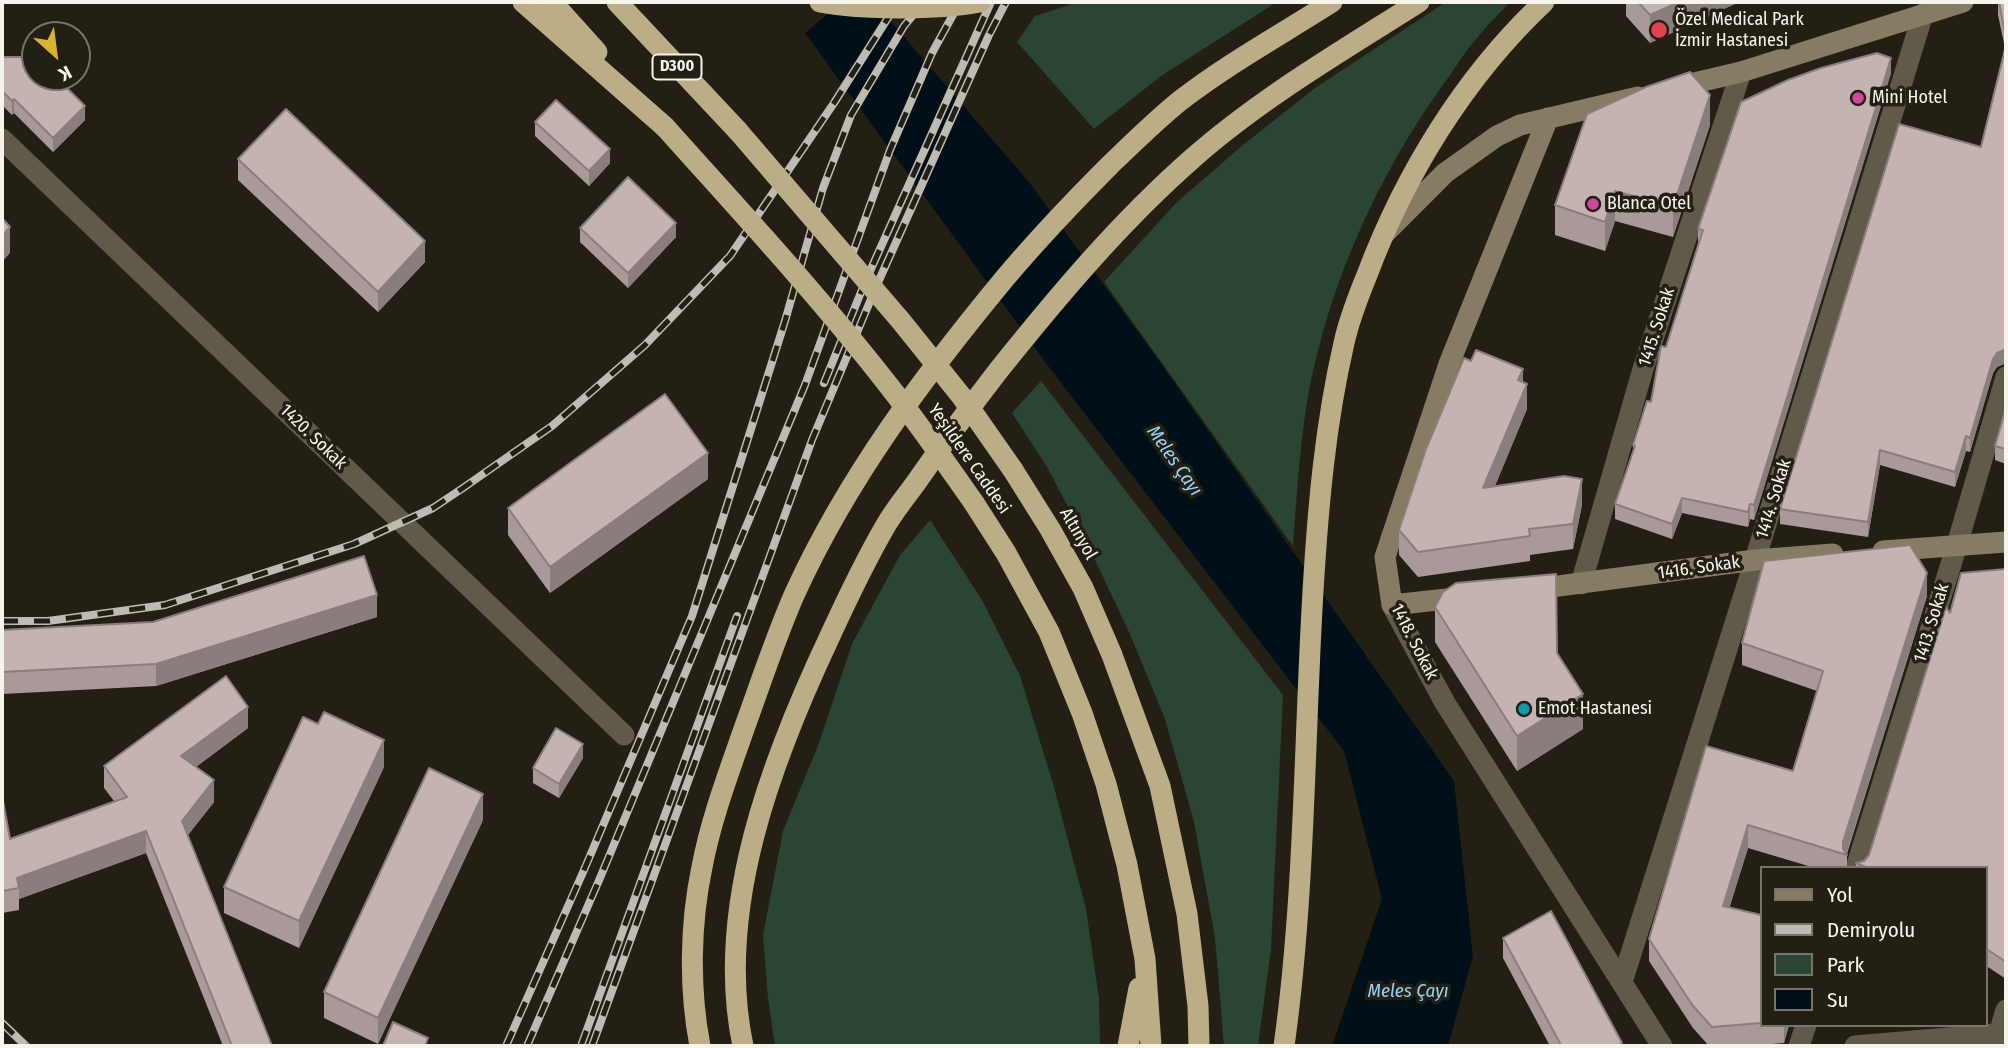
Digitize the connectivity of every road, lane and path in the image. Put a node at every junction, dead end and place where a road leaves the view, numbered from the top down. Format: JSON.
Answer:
{"nodes":[{"id":1,"x":523,"y":2,"type":"edge"},
{"id":2,"x":552,"y":2,"type":"edge"},
{"id":3,"x":617,"y":2,"type":"edge"},
{"id":4,"x":820,"y":2,"type":"edge"},
{"id":5,"x":981,"y":2,"type":"edge"},
{"id":6,"x":1332,"y":2,"type":"edge"},
{"id":7,"x":1419,"y":2,"type":"edge"},
{"id":8,"x":1544,"y":2,"type":"edge"},
{"id":9,"x":1963,"y":2,"type":"edge"},
{"id":10,"x":1923,"y":14,"type":"junction"},
{"id":11,"x":1741,"y":72,"type":"junction"},
{"id":12,"x":1548,"y":118,"type":"junction"},
{"id":13,"x":665,"y":127,"type":"junction"},
{"id":14,"x":2,"y":139,"type":"edge"},
{"id":15,"x":1381,"y":237,"type":"junction"},
{"id":16,"x":2006,"y":377,"type":"edge"},
{"id":17,"x":2006,"y":542,"type":"edge"},
{"id":18,"x":1957,"y":545,"type":"junction"},
{"id":19,"x":1755,"y":560,"type":"junction"},
{"id":20,"x":1581,"y":584,"type":"junction"},
{"id":21,"x":1513,"y":592,"type":"edge"},
{"id":22,"x":1486,"y":595,"type":"edge"},
{"id":23,"x":1392,"y":605,"type":"junction"},
{"id":24,"x":624,"y":735,"type":"dead end"},
{"id":25,"x":1857,"y":866,"type":"edge"},
{"id":26,"x":1145,"y":959,"type":"junction"},
{"id":27,"x":1622,"y":982,"type":"junction"},
{"id":28,"x":2006,"y":1010,"type":"edge"},
{"id":29,"x":1805,"y":1027,"type":"edge"},
{"id":30,"x":2000,"y":1037,"type":"edge"},
{"id":31,"x":700,"y":1046,"type":"edge"},
{"id":32,"x":743,"y":1046,"type":"edge"},
{"id":33,"x":1128,"y":1046,"type":"edge"},
{"id":34,"x":1151,"y":1046,"type":"edge"},
{"id":35,"x":1199,"y":1046,"type":"edge"},
{"id":36,"x":1284,"y":1046,"type":"edge"},
{"id":37,"x":1662,"y":1046,"type":"edge"},
{"id":38,"x":1799,"y":1046,"type":"edge"},
{"id":39,"x":1855,"y":1046,"type":"edge"}],
"edges":[{"from":1,"to":13,"type":"highway"},
{"from":2,"to":13,"type":"highway","name":"Yeşildere Caddesi"},
{"from":3,"to":35,"type":"highway","name":"Altınyol","number":"D300","bridge":true},
{"from":4,"to":5,"type":"highway","bridge":true},
{"from":6,"to":31,"type":"highway"},
{"from":7,"to":32,"type":"highway"},
{"from":8,"to":15,"type":"highway"},
{"from":9,"to":10,"type":"street"},
{"from":10,"to":11,"type":"street"},
{"from":10,"to":19,"type":"street","name":"1414. Sokak"},
{"from":11,"to":12,"type":"street"},
{"from":11,"to":20,"type":"street","name":"1415. Sokak"},
{"from":12,"to":15,"type":"street"},
{"from":12,"to":23,"type":"street","name":"1418. Sokak"},
{"from":13,"to":26,"type":"highway","name":"Yeşildere Caddesi","bridge":true},
{"from":14,"to":24,"type":"street","name":"1420. Sokak"},
{"from":15,"to":36,"type":"highway"},
{"from":16,"to":18,"type":"street","name":"1413. Sokak"},
{"from":17,"to":18,"type":"street","name":"1416. Sokak"},
{"from":18,"to":19,"type":"street","name":"1416. Sokak"},
{"from":18,"to":25,"type":"street","name":"1413. Sokak"},
{"from":19,"to":20,"type":"street","name":"1416. Sokak"},
{"from":19,"to":27,"type":"street","name":"1414. Sokak"},
{"from":20,"to":21,"type":"street","name":"1416. Sokak"},
{"from":22,"to":23,"type":"street"},
{"from":23,"to":27,"type":"street","name":"1418. Sokak"},
{"from":26,"to":33,"type":"highway"},
{"from":26,"to":34,"type":"highway","name":"Yeşildere Caddesi"},
{"from":27,"to":37,"type":"street","name":"1418. Sokak"},
{"from":28,"to":30,"type":"street"},
{"from":29,"to":38,"type":"street"},
{"from":30,"to":39,"type":"street"}]}
